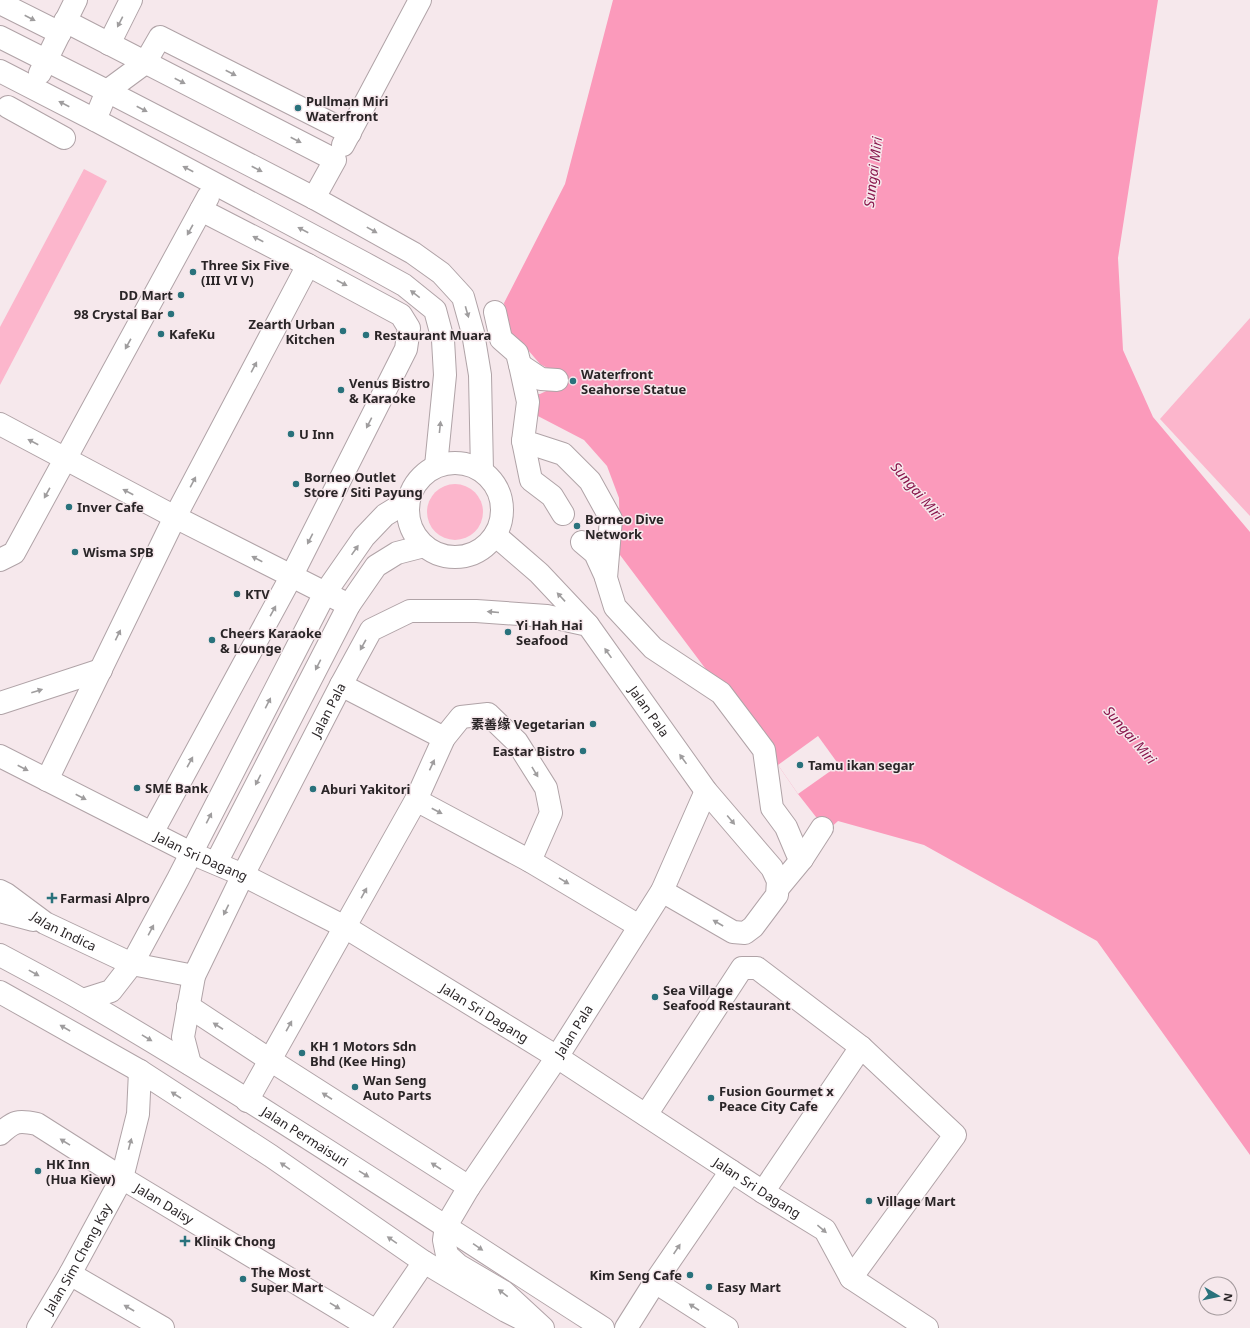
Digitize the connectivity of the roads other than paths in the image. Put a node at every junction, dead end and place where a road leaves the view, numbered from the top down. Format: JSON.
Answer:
{"nodes":[{"id":1,"x":76,"y":0,"type":"edge"},
{"id":2,"x":132,"y":0,"type":"edge"},
{"id":3,"x":420,"y":0,"type":"edge"},
{"id":4,"x":0,"y":3,"type":"edge"},
{"id":5,"x":62,"y":27,"type":"junction"},
{"id":6,"x":0,"y":37,"type":"edge"},
{"id":7,"x":109,"y":44,"type":"junction"},
{"id":8,"x":45,"y":60,"type":"junction"},
{"id":9,"x":145,"y":63,"type":"junction"},
{"id":10,"x":0,"y":71,"type":"edge"},
{"id":11,"x":33,"y":88,"type":"junction"},
{"id":12,"x":108,"y":91,"type":"junction"},
{"id":13,"x":3,"y":111,"type":"edge"},
{"id":14,"x":95,"y":120,"type":"junction"},
{"id":15,"x":350,"y":133,"type":"junction"},
{"id":16,"x":64,"y":138,"type":"dead end"},
{"id":17,"x":335,"y":160,"type":"junction"},
{"id":18,"x":216,"y":184,"type":"junction"},
{"id":19,"x":314,"y":198,"type":"junction"},
{"id":20,"x":201,"y":210,"type":"junction"},
{"id":21,"x":308,"y":265,"type":"junction"},
{"id":22,"x":495,"y":312,"type":"dead end"},
{"id":23,"x":520,"y":365,"type":"junction"},
{"id":24,"x":557,"y":380,"type":"dead end"},
{"id":25,"x":0,"y":424,"type":"edge"},
{"id":26,"x":523,"y":442,"type":"junction"},
{"id":27,"x":65,"y":459,"type":"junction"},
{"id":28,"x":436,"y":466,"type":"junction"},
{"id":29,"x":482,"y":471,"type":"junction"},
{"id":30,"x":408,"y":501,"type":"junction"},
{"id":31,"x":563,"y":514,"type":"dead end"},
{"id":32,"x":175,"y":517,"type":"junction"},
{"id":33,"x":495,"y":535,"type":"junction"},
{"id":34,"x":582,"y":542,"type":"dead end"},
{"id":35,"x":424,"y":546,"type":"junction"},
{"id":36,"x":0,"y":560,"type":"edge"},
{"id":37,"x":291,"y":577,"type":"junction"},
{"id":38,"x":606,"y":578,"type":"junction"},
{"id":39,"x":325,"y":593,"type":"junction"},
{"id":40,"x":349,"y":605,"type":"junction"},
{"id":41,"x":588,"y":625,"type":"junction"},
{"id":42,"x":100,"y":670,"type":"junction"},
{"id":43,"x":341,"y":685,"type":"junction"},
{"id":44,"x":0,"y":703,"type":"edge"},
{"id":45,"x":444,"y":738,"type":"junction"},
{"id":46,"x":0,"y":756,"type":"edge"},
{"id":47,"x":47,"y":780,"type":"junction"},
{"id":48,"x":706,"y":791,"type":"junction"},
{"id":49,"x":416,"y":800,"type":"junction"},
{"id":50,"x":822,"y":828,"type":"dead end"},
{"id":51,"x":152,"y":833,"type":"junction"},
{"id":52,"x":191,"y":853,"type":"junction"},
{"id":53,"x":802,"y":859,"type":"junction"},
{"id":54,"x":530,"y":861,"type":"junction"},
{"id":55,"x":216,"y":863,"type":"junction"},
{"id":56,"x":243,"y":875,"type":"junction"},
{"id":57,"x":778,"y":888,"type":"junction"},
{"id":58,"x":0,"y":891,"type":"edge"},
{"id":59,"x":662,"y":891,"type":"junction"},
{"id":60,"x":0,"y":911,"type":"edge"},
{"id":61,"x":45,"y":923,"type":"junction"},
{"id":62,"x":639,"y":926,"type":"junction"},
{"id":63,"x":345,"y":927,"type":"junction"},
{"id":64,"x":0,"y":955,"type":"edge"},
{"id":65,"x":132,"y":964,"type":"junction"},
{"id":66,"x":194,"y":976,"type":"junction"},
{"id":67,"x":0,"y":992,"type":"edge"},
{"id":68,"x":83,"y":1000,"type":"junction"},
{"id":69,"x":188,"y":1006,"type":"junction"},
{"id":70,"x":861,"y":1046,"type":"junction"},
{"id":71,"x":557,"y":1057,"type":"junction"},
{"id":72,"x":270,"y":1060,"type":"junction"},
{"id":73,"x":190,"y":1064,"type":"junction"},
{"id":74,"x":140,"y":1071,"type":"junction"},
{"id":75,"x":247,"y":1101,"type":"junction"},
{"id":76,"x":646,"y":1115,"type":"junction"},
{"id":77,"x":0,"y":1134,"type":"edge"},
{"id":78,"x":731,"y":1171,"type":"junction"},
{"id":79,"x":122,"y":1178,"type":"junction"},
{"id":80,"x":469,"y":1187,"type":"junction"},
{"id":81,"x":762,"y":1192,"type":"junction"},
{"id":82,"x":446,"y":1226,"type":"junction"},
{"id":83,"x":424,"y":1262,"type":"junction"},
{"id":84,"x":70,"y":1274,"type":"junction"},
{"id":85,"x":851,"y":1278,"type":"junction"},
{"id":86,"x":655,"y":1282,"type":"junction"},
{"id":87,"x":158,"y":1327,"type":"edge"},
{"id":88,"x":38,"y":1328,"type":"edge"},
{"id":89,"x":371,"y":1328,"type":"edge"},
{"id":90,"x":379,"y":1328,"type":"edge"},
{"id":91,"x":542,"y":1328,"type":"edge"},
{"id":92,"x":603,"y":1328,"type":"edge"},
{"id":93,"x":626,"y":1328,"type":"edge"},
{"id":94,"x":727,"y":1328,"type":"edge"},
{"id":95,"x":927,"y":1328,"type":"edge"}],
"edges":[{"from":1,"to":5,"type":"street"},
{"from":2,"to":7,"type":"street","one_way":true},
{"from":3,"to":15,"type":"street"},
{"from":4,"to":5,"type":"street","one_way":true},
{"from":5,"to":7,"type":"street"},
{"from":5,"to":8,"type":"street"},
{"from":6,"to":8,"type":"street"},
{"from":7,"to":9,"type":"street"},
{"from":8,"to":11,"type":"street"},
{"from":8,"to":12,"type":"street"},
{"from":9,"to":12,"type":"street"},
{"from":9,"to":15,"type":"street","one_way":true},
{"from":9,"to":17,"type":"street","one_way":true},
{"from":10,"to":11,"type":"street"},
{"from":14,"to":11,"type":"street","one_way":true},
{"from":12,"to":14,"type":"street"},
{"from":12,"to":19,"type":"street","one_way":true},
{"from":13,"to":16,"type":"street"},
{"from":18,"to":14,"type":"street","one_way":true},
{"from":15,"to":17,"type":"street"},
{"from":17,"to":19,"type":"street"},
{"from":18,"to":20,"type":"street"},
{"from":28,"to":18,"type":"street","one_way":true},
{"from":19,"to":29,"type":"street","one_way":true},
{"from":21,"to":20,"type":"street","one_way":true},
{"from":20,"to":27,"type":"street","one_way":true},
{"from":32,"to":21,"type":"street","one_way":true},
{"from":21,"to":37,"type":"street","one_way":true},
{"from":22,"to":23,"type":"street"},
{"from":23,"to":24,"type":"street"},
{"from":23,"to":26,"type":"street"},
{"from":27,"to":25,"type":"street","one_way":true},
{"from":26,"to":31,"type":"street"},
{"from":26,"to":38,"type":"street"},
{"from":32,"to":27,"type":"street","one_way":true},
{"from":27,"to":36,"type":"street","one_way":true},
{"from":28,"to":29,"type":"street"},
{"from":28,"to":30,"type":"street"},
{"from":29,"to":33,"type":"street"},
{"from":30,"to":35,"type":"street"},
{"from":39,"to":30,"type":"street","one_way":true},
{"from":37,"to":32,"type":"street","one_way":true},
{"from":42,"to":32,"type":"street","one_way":true},
{"from":33,"to":35,"type":"street"},
{"from":41,"to":33,"type":"street","one_way":true},
{"from":34,"to":38,"type":"street"},
{"from":35,"to":40,"type":"street"},
{"from":37,"to":39,"type":"street"},
{"from":51,"to":37,"type":"street","one_way":true},
{"from":38,"to":53,"type":"street"},
{"from":39,"to":40,"type":"street"},
{"from":52,"to":39,"type":"street","one_way":true},
{"from":40,"to":55,"type":"street","one_way":true},
{"from":41,"to":43,"type":"street","name":"Jalan Pala","one_way":true},
{"from":48,"to":41,"type":"street","name":"Jalan Pala","one_way":true},
{"from":44,"to":42,"type":"street","one_way":true},
{"from":42,"to":47,"type":"street"},
{"from":43,"to":45,"type":"street"},
{"from":43,"to":56,"type":"street","name":"Jalan Pala"},
{"from":49,"to":45,"type":"street","one_way":true},
{"from":45,"to":54,"type":"street","one_way":true},
{"from":46,"to":47,"type":"street","name":"Jalan Sri Dagang","one_way":true},
{"from":47,"to":51,"type":"street","name":"Jalan Sri Dagang","one_way":true},
{"from":48,"to":57,"type":"street","one_way":true},
{"from":48,"to":59,"type":"street","name":"Jalan Pala"},
{"from":49,"to":54,"type":"street","one_way":true},
{"from":63,"to":49,"type":"street","one_way":true},
{"from":50,"to":53,"type":"street"},
{"from":51,"to":52,"type":"street","name":"Jalan Sri Dagang"},
{"from":52,"to":55,"type":"street","name":"Jalan Sri Dagang"},
{"from":65,"to":52,"type":"street","one_way":true},
{"from":53,"to":57,"type":"street"},
{"from":54,"to":62,"type":"street","one_way":true},
{"from":55,"to":56,"type":"street","name":"Jalan Sri Dagang"},
{"from":56,"to":63,"type":"street","name":"Jalan Sri Dagang"},
{"from":56,"to":66,"type":"street","name":"Jalan Pala","one_way":true},
{"from":57,"to":59,"type":"street","one_way":true},
{"from":58,"to":61,"type":"street","name":"Jalan Indica"},
{"from":59,"to":62,"type":"street","name":"Jalan Pala"},
{"from":60,"to":61,"type":"street"},
{"from":61,"to":65,"type":"street","name":"Jalan Indica"},
{"from":62,"to":71,"type":"street","name":"Jalan Pala"},
{"from":63,"to":71,"type":"street","name":"Jalan Sri Dagang"},
{"from":72,"to":63,"type":"street","one_way":true},
{"from":64,"to":68,"type":"street","name":"Jalan Permaisuri","one_way":true},
{"from":65,"to":66,"type":"street","name":"Jalan Indica"},
{"from":65,"to":68,"type":"street"},
{"from":66,"to":69,"type":"street","name":"Jalan Pala"},
{"from":74,"to":67,"type":"street","one_way":true},
{"from":68,"to":73,"type":"street","name":"Jalan Permaisuri","one_way":true},
{"from":72,"to":69,"type":"street","one_way":true},
{"from":69,"to":73,"type":"street","name":"Jalan Pala"},
{"from":70,"to":76,"type":"street"},
{"from":70,"to":81,"type":"street"},
{"from":70,"to":85,"type":"street"},
{"from":71,"to":76,"type":"street","name":"Jalan Sri Dagang"},
{"from":71,"to":80,"type":"street","name":"Jalan Pala"},
{"from":72,"to":75,"type":"street"},
{"from":80,"to":72,"type":"street","one_way":true},
{"from":73,"to":75,"type":"street","name":"Jalan Permaisuri"},
{"from":79,"to":74,"type":"street","name":"Jalan Sim Cheng Kay","one_way":true},
{"from":83,"to":74,"type":"street","one_way":true},
{"from":75,"to":82,"type":"street","name":"Jalan Permaisuri","one_way":true},
{"from":76,"to":78,"type":"street","name":"Jalan Sri Dagang"},
{"from":79,"to":77,"type":"street","name":"Jalan Daisy","one_way":true},
{"from":78,"to":81,"type":"street","name":"Jalan Sri Dagang"},
{"from":86,"to":78,"type":"street","one_way":true},
{"from":79,"to":84,"type":"street","name":"Jalan Sim Cheng Kay"},
{"from":79,"to":89,"type":"street","name":"Jalan Daisy","one_way":true},
{"from":80,"to":82,"type":"street","name":"Jalan Pala"},
{"from":81,"to":85,"type":"street","name":"Jalan Sri Dagang","one_way":true},
{"from":91,"to":82,"type":"street","one_way":true},
{"from":82,"to":92,"type":"street","name":"Jalan Permaisuri","one_way":true},
{"from":83,"to":90,"type":"street"},
{"from":83,"to":91,"type":"street"},
{"from":87,"to":84,"type":"street","one_way":true},
{"from":84,"to":88,"type":"street","name":"Jalan Sim Cheng Kay"},
{"from":85,"to":95,"type":"street","name":"Jalan Sri Dagang"},
{"from":86,"to":93,"type":"street"},
{"from":94,"to":86,"type":"street","one_way":true}]}
